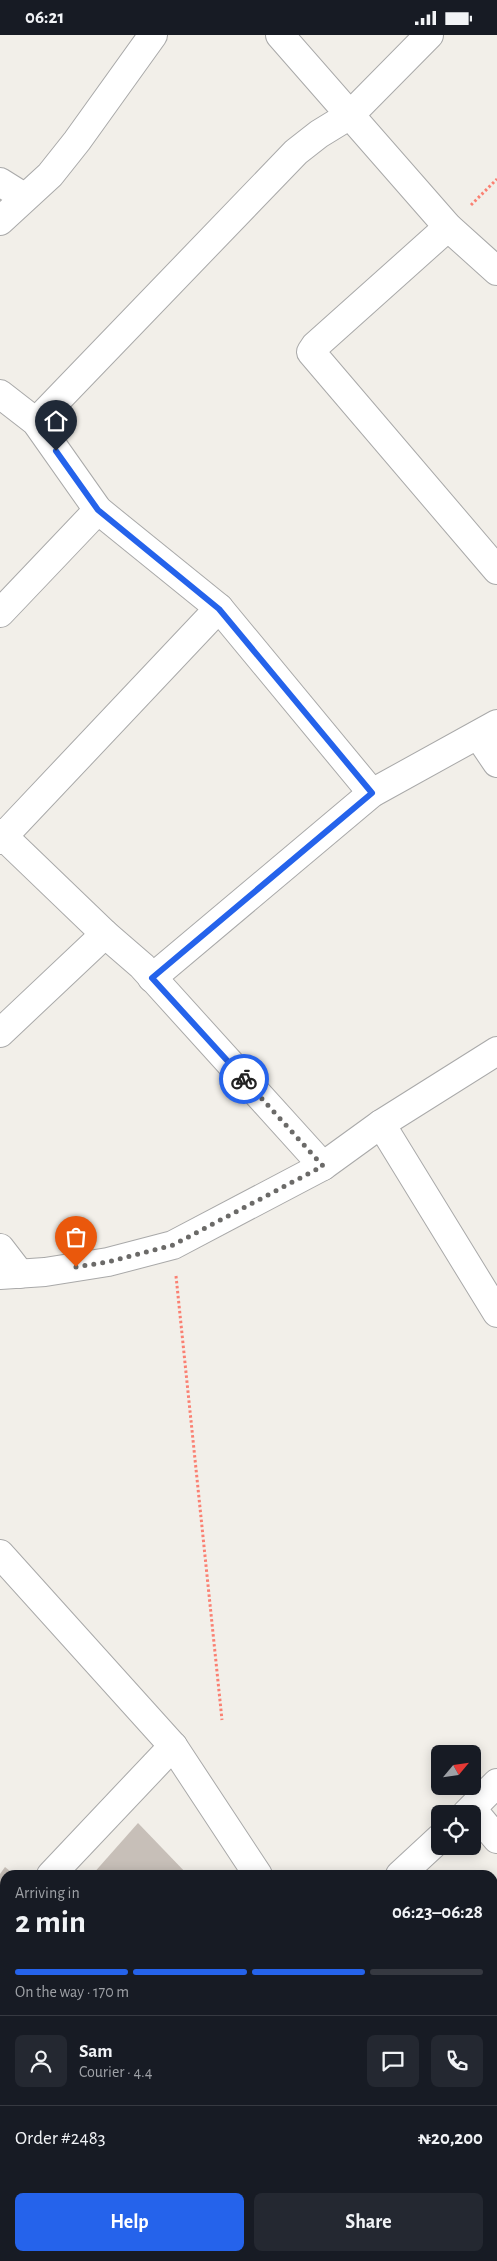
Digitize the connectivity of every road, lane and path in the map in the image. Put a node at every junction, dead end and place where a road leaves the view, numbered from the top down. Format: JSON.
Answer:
{"nodes":[{"id":1,"x":153,"y":35,"type":"edge"},
{"id":2,"x":280,"y":35,"type":"edge"},
{"id":3,"x":429,"y":35,"type":"edge"},
{"id":4,"x":350,"y":115,"type":"junction"},
{"id":5,"x":0,"y":182,"type":"edge"},
{"id":6,"x":24,"y":197,"type":"junction"},
{"id":7,"x":0,"y":221,"type":"edge"},
{"id":8,"x":448,"y":227,"type":"junction"},
{"id":9,"x":497,"y":271,"type":"edge"},
{"id":10,"x":0,"y":394,"type":"edge"},
{"id":11,"x":36,"y":422,"type":"junction"},
{"id":12,"x":98,"y":510,"type":"junction"},
{"id":13,"x":497,"y":570,"type":"edge"},
{"id":14,"x":219,"y":609,"type":"junction"},
{"id":15,"x":0,"y":613,"type":"edge"},
{"id":16,"x":488,"y":729,"type":"edge"},
{"id":17,"x":497,"y":763,"type":"edge"},
{"id":18,"x":372,"y":793,"type":"junction"},
{"id":19,"x":1,"y":837,"type":"edge"},
{"id":20,"x":105,"y":934,"type":"junction"},
{"id":21,"x":152,"y":978,"type":"junction"},
{"id":22,"x":0,"y":1033,"type":"edge"},
{"id":23,"x":497,"y":1051,"type":"edge"},
{"id":24,"x":381,"y":1124,"type":"junction"},
{"id":25,"x":323,"y":1166,"type":"junction"},
{"id":26,"x":173,"y":1245,"type":"junction"},
{"id":27,"x":0,"y":1248,"type":"edge"},
{"id":28,"x":10,"y":1274,"type":"edge"},
{"id":29,"x":497,"y":1313,"type":"edge"},
{"id":30,"x":0,"y":1553,"type":"edge"},
{"id":31,"x":222,"y":1720,"type":"dead end"},
{"id":32,"x":173,"y":1746,"type":"junction"},
{"id":33,"x":497,"y":1783,"type":"edge"},
{"id":34,"x":475,"y":1805,"type":"edge"},
{"id":35,"x":481,"y":1823,"type":"edge"},
{"id":36,"x":497,"y":1839,"type":"edge"},
{"id":37,"x":431,"y":1846,"type":"edge"},
{"id":38,"x":56,"y":1870,"type":"edge"},
{"id":39,"x":255,"y":1870,"type":"edge"},
{"id":40,"x":405,"y":1870,"type":"edge"}],
"edges":[{"from":1,"to":6,"type":"street"},
{"from":2,"to":4,"type":"street"},
{"from":3,"to":4,"type":"street"},
{"from":4,"to":8,"type":"street"},
{"from":4,"to":11,"type":"street"},
{"from":5,"to":6,"type":"street"},
{"from":6,"to":7,"type":"street"},
{"from":8,"to":9,"type":"street"},
{"from":8,"to":13,"type":"street"},
{"from":10,"to":11,"type":"street"},
{"from":11,"to":12,"type":"street"},
{"from":12,"to":14,"type":"street"},
{"from":12,"to":15,"type":"street"},
{"from":14,"to":18,"type":"street"},
{"from":14,"to":19,"type":"street"},
{"from":16,"to":17,"type":"street"},
{"from":16,"to":18,"type":"street"},
{"from":18,"to":21,"type":"street"},
{"from":19,"to":20,"type":"street"},
{"from":20,"to":21,"type":"street"},
{"from":20,"to":22,"type":"street"},
{"from":21,"to":25,"type":"street"},
{"from":23,"to":24,"type":"street"},
{"from":24,"to":25,"type":"street"},
{"from":24,"to":29,"type":"street"},
{"from":25,"to":26,"type":"street"},
{"from":26,"to":28,"type":"street"},
{"from":26,"to":31,"type":"path"},
{"from":27,"to":28,"type":"street"},
{"from":30,"to":32,"type":"street"},
{"from":32,"to":38,"type":"street"},
{"from":32,"to":39,"type":"street"},
{"from":33,"to":34,"type":"street"},
{"from":35,"to":36,"type":"street"},
{"from":37,"to":40,"type":"street"}]}
